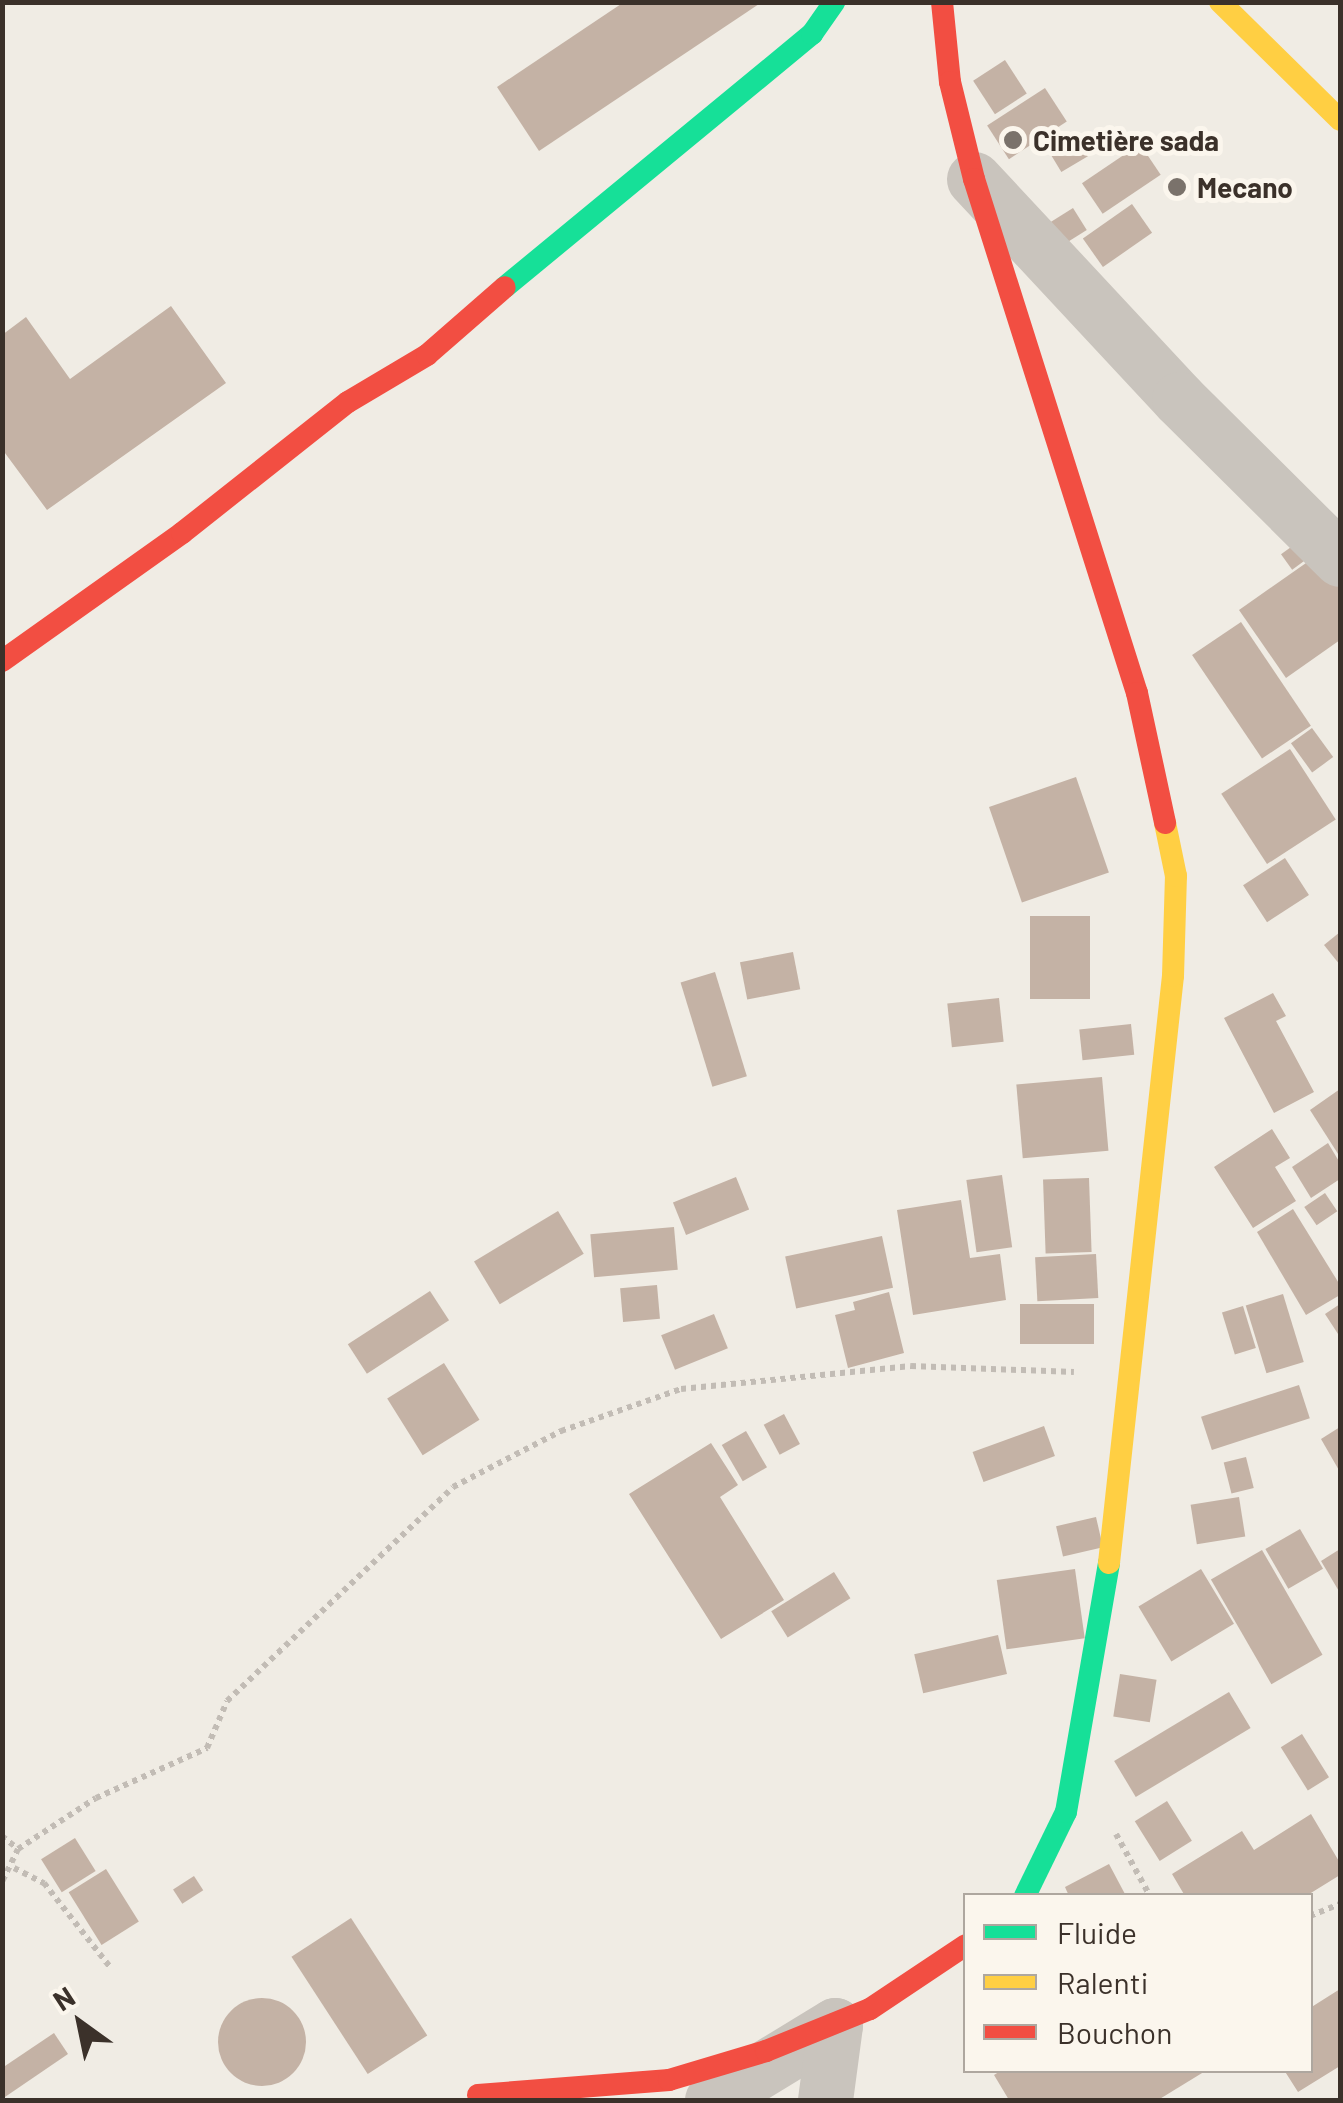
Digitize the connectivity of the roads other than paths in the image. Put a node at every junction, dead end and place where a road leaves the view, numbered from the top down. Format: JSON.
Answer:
{"nodes":[{"id":1,"x":834,"y":2,"type":"edge"},
{"id":2,"x":942,"y":2,"type":"edge"},
{"id":3,"x":1220,"y":2,"type":"edge"},
{"id":4,"x":1340,"y":120,"type":"edge"},
{"id":5,"x":974,"y":179,"type":"junction"},
{"id":6,"x":1340,"y":558,"type":"edge"},
{"id":7,"x":2,"y":661,"type":"edge"},
{"id":8,"x":1026,"y":1893,"type":"edge"},
{"id":9,"x":963,"y":1948,"type":"edge"},
{"id":10,"x":835,"y":2025,"type":"junction"},
{"id":11,"x":478,"y":2096,"type":"dead end"},
{"id":12,"x":712,"y":2100,"type":"edge"},
{"id":13,"x":825,"y":2100,"type":"edge"}],
"edges":[{"from":1,"to":7,"type":"main road"},
{"from":2,"to":5,"type":"main road"},
{"from":3,"to":4,"type":"main road"},
{"from":5,"to":6,"type":"street"},
{"from":5,"to":8,"type":"main road"},
{"from":9,"to":10,"type":"main road"},
{"from":10,"to":11,"type":"main road"},
{"from":10,"to":12,"type":"street"},
{"from":10,"to":13,"type":"street"}]}
